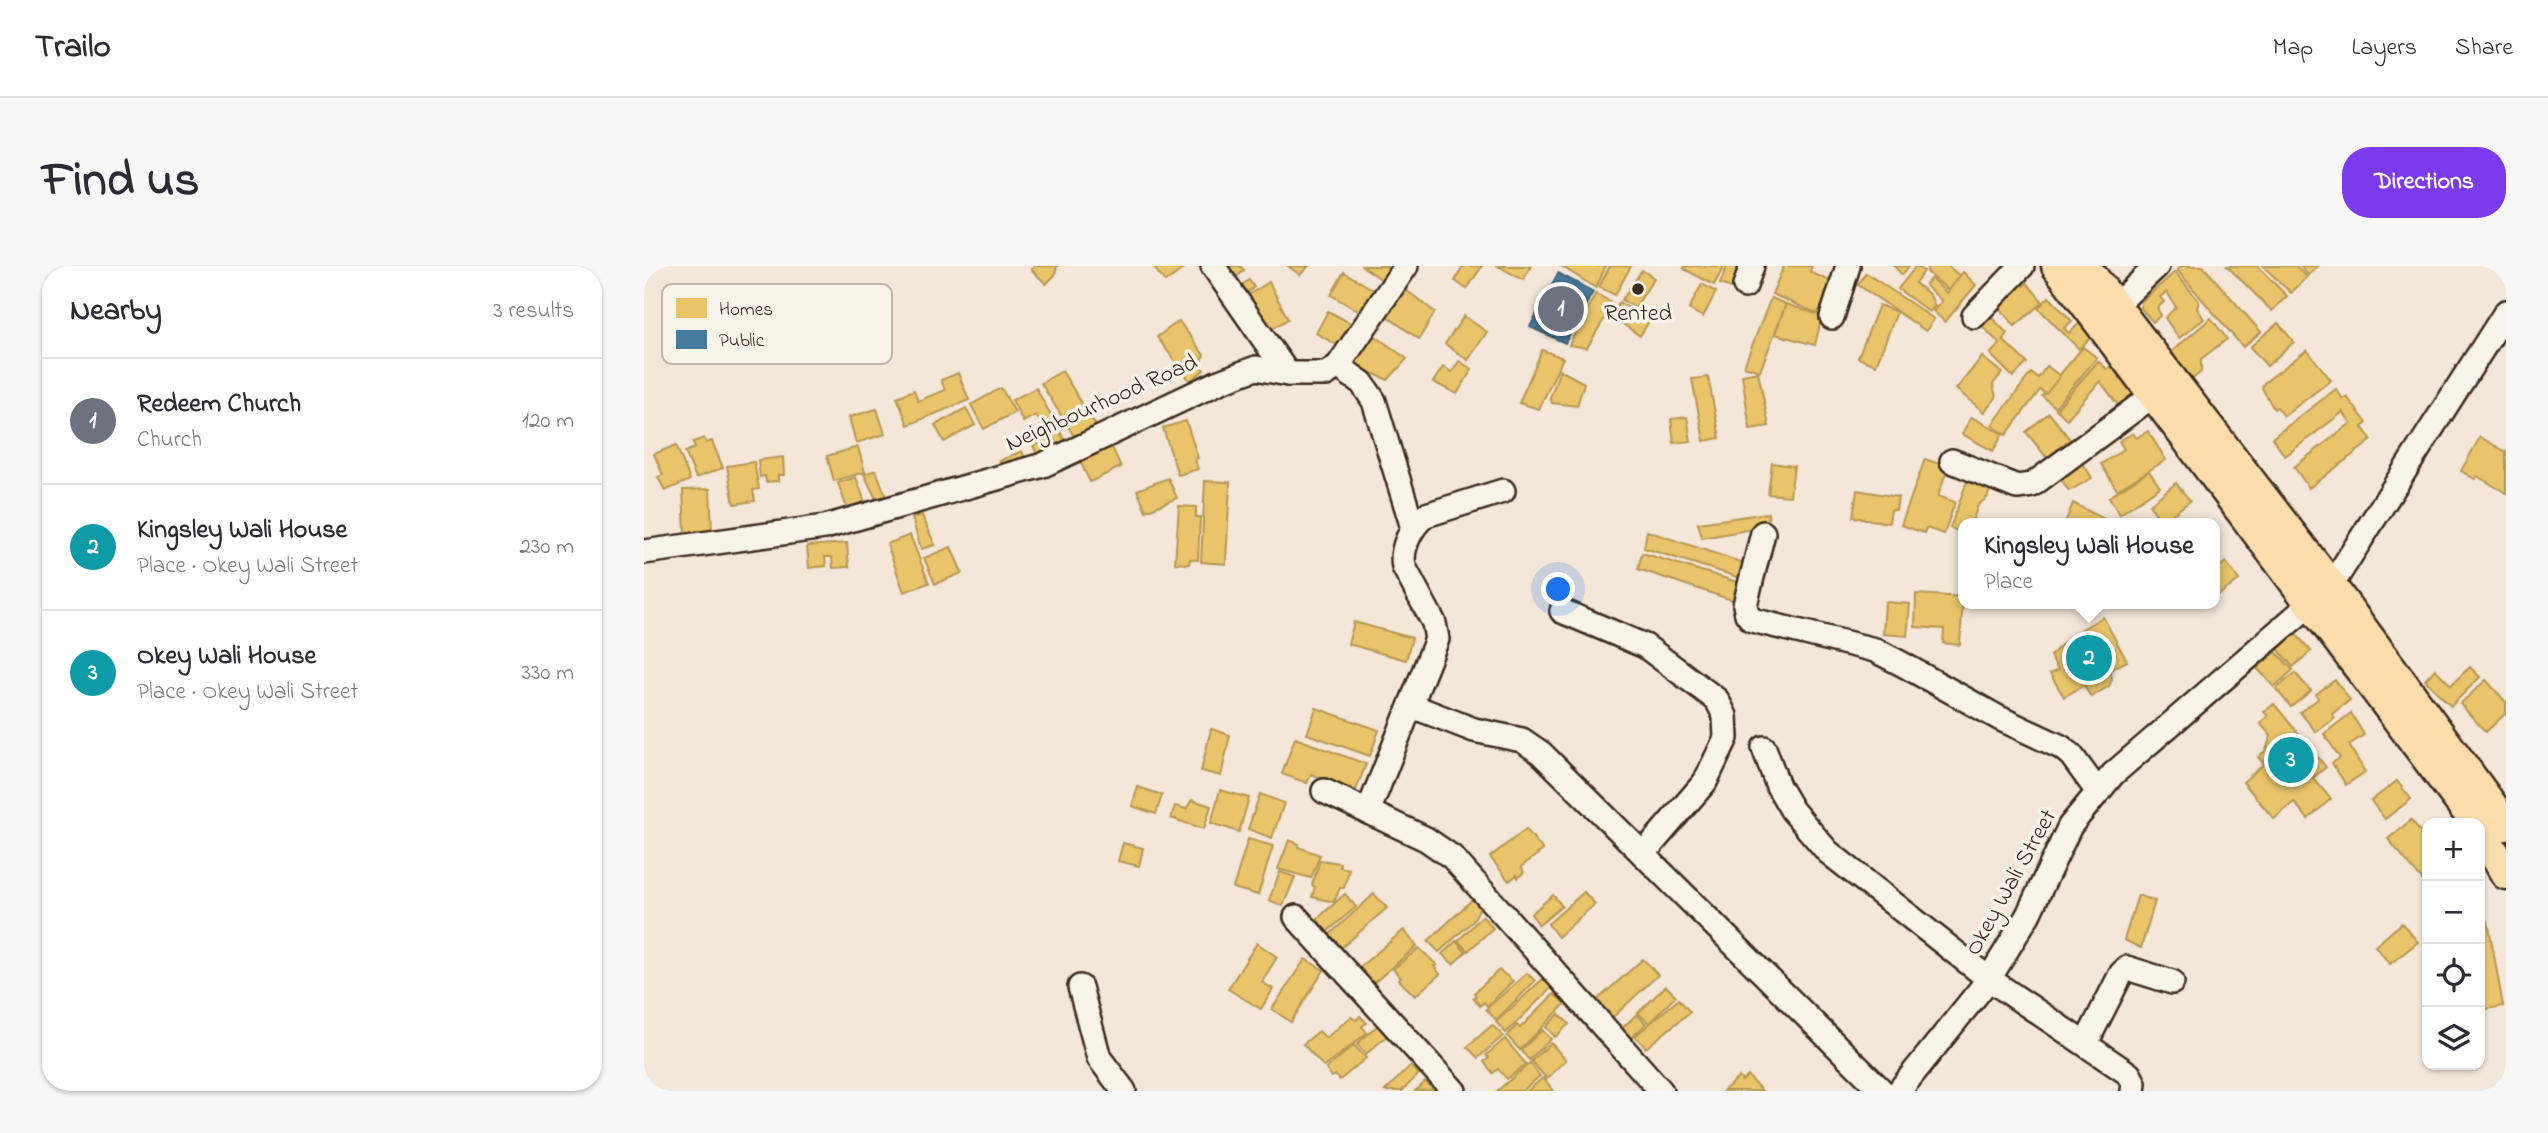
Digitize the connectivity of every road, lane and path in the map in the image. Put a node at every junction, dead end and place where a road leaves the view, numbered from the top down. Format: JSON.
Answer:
{"nodes":[{"id":1,"x":1213,"y":266,"type":"edge"},
{"id":2,"x":1406,"y":266,"type":"edge"},
{"id":3,"x":1848,"y":266,"type":"edge"},
{"id":4,"x":2022,"y":266,"type":"edge"},
{"id":5,"x":2057,"y":266,"type":"edge"},
{"id":6,"x":2084,"y":266,"type":"edge"},
{"id":7,"x":2157,"y":266,"type":"edge"},
{"id":8,"x":2115,"y":306,"type":"junction"},
{"id":9,"x":2506,"y":312,"type":"edge"},
{"id":10,"x":1974,"y":316,"type":"dead end"},
{"id":11,"x":1832,"y":317,"type":"dead end"},
{"id":12,"x":1338,"y":366,"type":"junction"},
{"id":13,"x":1288,"y":374,"type":"junction"},
{"id":14,"x":2155,"y":394,"type":"junction"},
{"id":15,"x":1952,"y":461,"type":"dead end"},
{"id":16,"x":1503,"y":491,"type":"dead end"},
{"id":17,"x":1413,"y":528,"type":"junction"},
{"id":18,"x":1763,"y":533,"type":"dead end"},
{"id":19,"x":644,"y":552,"type":"edge"},
{"id":20,"x":2321,"y":595,"type":"junction"},
{"id":21,"x":1562,"y":611,"type":"dead end"},
{"id":22,"x":1412,"y":706,"type":"junction"},
{"id":23,"x":1764,"y":748,"type":"dead end"},
{"id":24,"x":1324,"y":791,"type":"dead end"},
{"id":25,"x":2098,"y":792,"type":"junction"},
{"id":26,"x":1368,"y":812,"type":"junction"},
{"id":27,"x":2494,"y":823,"type":"edge"},
{"id":28,"x":1643,"y":854,"type":"junction"},
{"id":29,"x":2506,"y":874,"type":"edge"},
{"id":30,"x":1296,"y":917,"type":"dead end"},
{"id":31,"x":1989,"y":979,"type":"junction"},
{"id":32,"x":2172,"y":982,"type":"dead end"},
{"id":33,"x":1080,"y":987,"type":"dead end"},
{"id":34,"x":2086,"y":1043,"type":"junction"},
{"id":35,"x":1448,"y":1089,"type":"edge"},
{"id":36,"x":1124,"y":1091,"type":"edge"},
{"id":37,"x":1661,"y":1091,"type":"edge"},
{"id":38,"x":1882,"y":1091,"type":"edge"},
{"id":39,"x":1899,"y":1091,"type":"edge"},
{"id":40,"x":2133,"y":1091,"type":"edge"}],
"edges":[{"from":1,"to":13,"type":"street"},
{"from":2,"to":12,"type":"street"},
{"from":3,"to":11,"type":"street"},
{"from":4,"to":10,"type":"street"},
{"from":5,"to":14,"type":"main road"},
{"from":6,"to":8,"type":"main road"},
{"from":7,"to":8,"type":"street"},
{"from":8,"to":20,"type":"main road"},
{"from":9,"to":20,"type":"street","name":"Okey Wali Street"},
{"from":12,"to":13,"type":"street","name":"Neighbourhood Road"},
{"from":12,"to":17,"type":"street"},
{"from":13,"to":19,"type":"street","name":"Neighbourhood Road"},
{"from":14,"to":15,"type":"street"},
{"from":14,"to":20,"type":"main road"},
{"from":16,"to":17,"type":"street"},
{"from":17,"to":22,"type":"street"},
{"from":18,"to":25,"type":"street"},
{"from":20,"to":25,"type":"street","name":"Okey Wali Street"},
{"from":20,"to":27,"type":"main road"},
{"from":21,"to":28,"type":"street"},
{"from":22,"to":26,"type":"street"},
{"from":22,"to":28,"type":"street"},
{"from":23,"to":31,"type":"street"},
{"from":24,"to":26,"type":"street"},
{"from":25,"to":31,"type":"street","name":"Okey Wali Street"},
{"from":26,"to":37,"type":"street"},
{"from":27,"to":29,"type":"main road"},
{"from":28,"to":38,"type":"street"},
{"from":30,"to":35,"type":"street"},
{"from":31,"to":34,"type":"street"},
{"from":31,"to":39,"type":"street","name":"Okey Wali Street"},
{"from":32,"to":34,"type":"street"},
{"from":33,"to":36,"type":"street"},
{"from":34,"to":40,"type":"street"}]}
